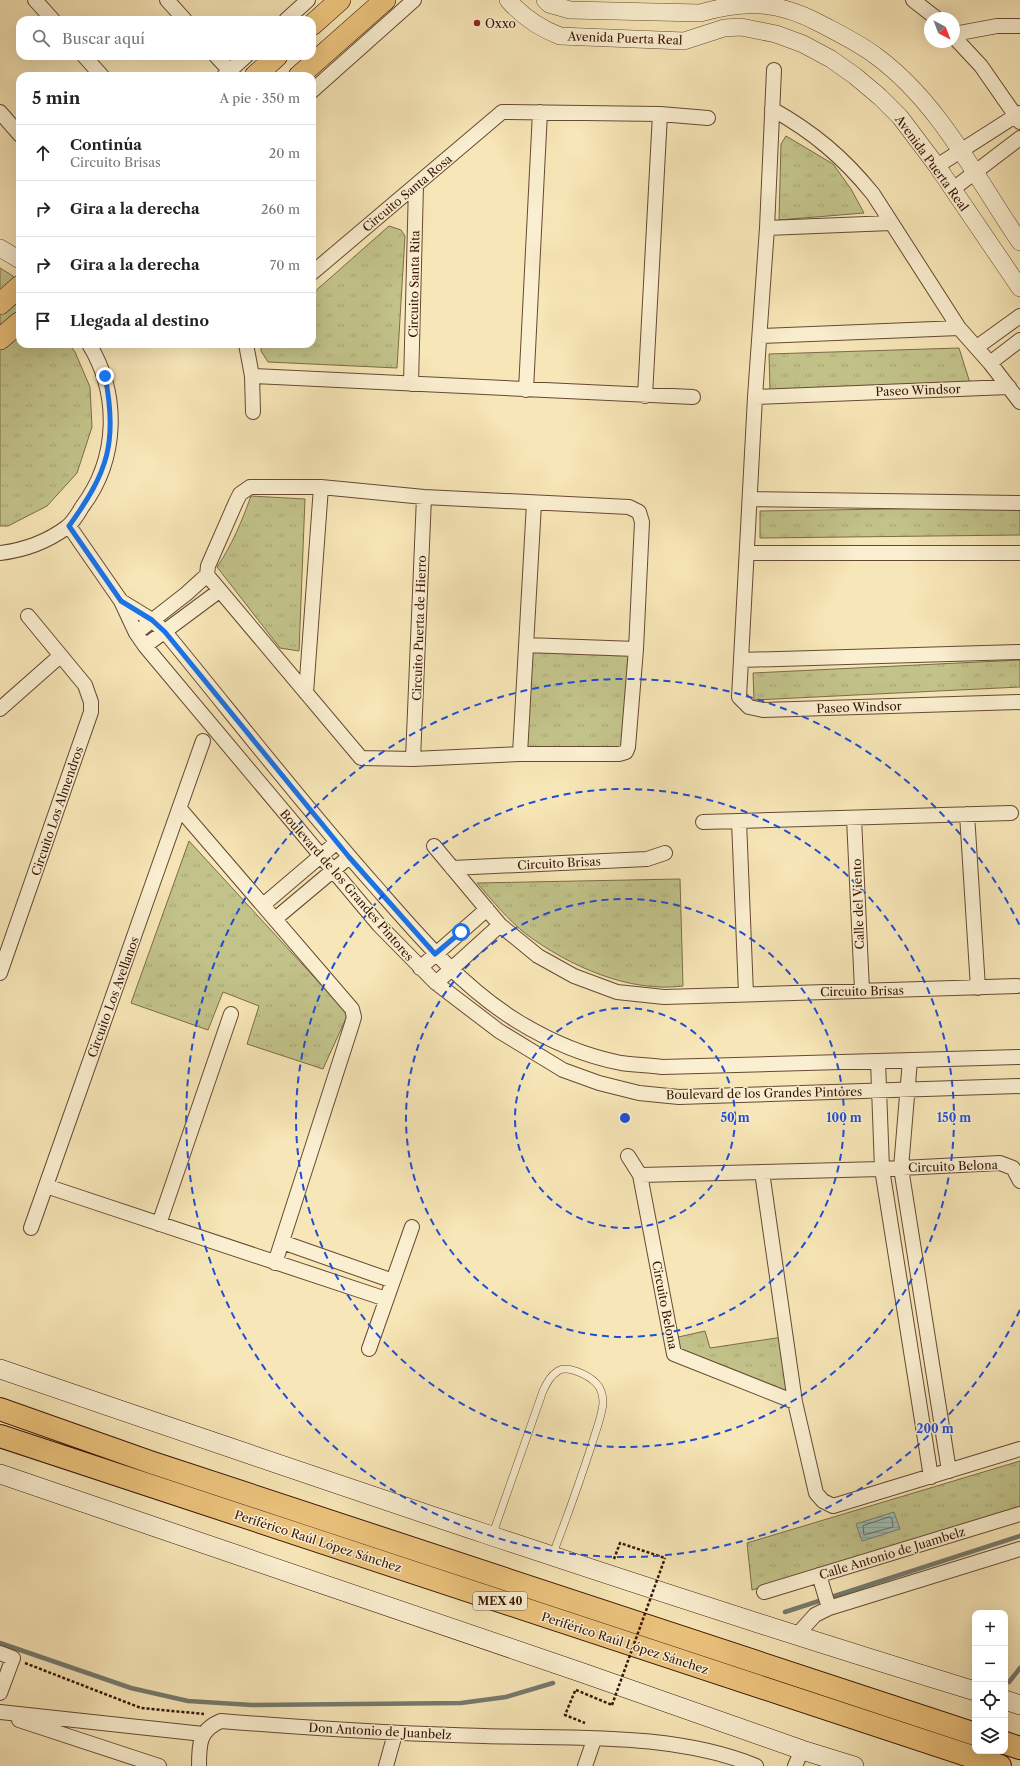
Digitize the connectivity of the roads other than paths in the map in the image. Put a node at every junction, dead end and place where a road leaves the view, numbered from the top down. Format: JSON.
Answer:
{"nodes":[{"id":1,"x":35,"y":0,"type":"edge"},
{"id":2,"x":167,"y":0,"type":"edge"},
{"id":3,"x":340,"y":0,"type":"edge"},
{"id":4,"x":385,"y":0,"type":"edge"},
{"id":5,"x":414,"y":0,"type":"edge"},
{"id":6,"x":508,"y":0,"type":"edge"},
{"id":7,"x":545,"y":0,"type":"edge"},
{"id":8,"x":913,"y":0,"type":"edge"},
{"id":9,"x":934,"y":0,"type":"edge"},
{"id":10,"x":302,"y":2,"type":"edge"},
{"id":11,"x":781,"y":7,"type":"junction"},
{"id":12,"x":929,"y":12,"type":"edge"},
{"id":13,"x":935,"y":12,"type":"edge"},
{"id":14,"x":700,"y":13,"type":"junction"},
{"id":15,"x":49,"y":16,"type":"edge"},
{"id":16,"x":181,"y":16,"type":"edge"},
{"id":17,"x":290,"y":16,"type":"edge"},
{"id":18,"x":310,"y":16,"type":"edge"},
{"id":19,"x":316,"y":21,"type":"edge"},
{"id":20,"x":1020,"y":26,"type":"edge"},
{"id":21,"x":960,"y":33,"type":"edge"},
{"id":22,"x":776,"y":34,"type":"junction"},
{"id":23,"x":697,"y":38,"type":"junction"},
{"id":24,"x":960,"y":44,"type":"edge"},
{"id":25,"x":88,"y":60,"type":"edge"},
{"id":26,"x":218,"y":60,"type":"edge"},
{"id":27,"x":242,"y":60,"type":"edge"},
{"id":28,"x":273,"y":60,"type":"edge"},
{"id":29,"x":774,"y":70,"type":"dead end"},
{"id":30,"x":98,"y":72,"type":"edge"},
{"id":31,"x":226,"y":72,"type":"edge"},
{"id":32,"x":229,"y":72,"type":"edge"},
{"id":33,"x":259,"y":72,"type":"edge"},
{"id":34,"x":304,"y":72,"type":"edge"},
{"id":35,"x":316,"y":87,"type":"edge"},
{"id":36,"x":772,"y":109,"type":"junction"},
{"id":37,"x":0,"y":112,"type":"edge"},
{"id":38,"x":540,"y":112,"type":"junction"},
{"id":39,"x":660,"y":114,"type":"junction"},
{"id":40,"x":1019,"y":117,"type":"edge"},
{"id":41,"x":708,"y":118,"type":"dead end"},
{"id":42,"x":16,"y":130,"type":"edge"},
{"id":43,"x":1020,"y":138,"type":"edge"},
{"id":44,"x":960,"y":151,"type":"junction"},
{"id":45,"x":937,"y":166,"type":"junction"},
{"id":46,"x":975,"y":172,"type":"junction"},
{"id":47,"x":416,"y":185,"type":"junction"},
{"id":48,"x":953,"y":189,"type":"junction"},
{"id":49,"x":890,"y":223,"type":"junction"},
{"id":50,"x":767,"y":228,"type":"junction"},
{"id":51,"x":1020,"y":242,"type":"edge"},
{"id":52,"x":0,"y":248,"type":"edge"},
{"id":53,"x":16,"y":258,"type":"edge"},
{"id":54,"x":316,"y":270,"type":"edge"},
{"id":55,"x":1020,"y":288,"type":"edge"},
{"id":56,"x":16,"y":290,"type":"edge"},
{"id":57,"x":0,"y":304,"type":"edge"},
{"id":58,"x":1020,"y":316,"type":"edge"},
{"id":59,"x":16,"y":325,"type":"edge"},
{"id":60,"x":959,"y":328,"type":"junction"},
{"id":61,"x":760,"y":336,"type":"junction"},
{"id":62,"x":0,"y":339,"type":"edge"},
{"id":63,"x":1020,"y":340,"type":"edge"},
{"id":64,"x":977,"y":347,"type":"junction"},
{"id":65,"x":91,"y":348,"type":"edge"},
{"id":66,"x":247,"y":348,"type":"edge"},
{"id":67,"x":990,"y":364,"type":"junction"},
{"id":68,"x":252,"y":376,"type":"junction"},
{"id":69,"x":411,"y":384,"type":"junction"},
{"id":70,"x":1009,"y":387,"type":"junction"},
{"id":71,"x":526,"y":390,"type":"junction"},
{"id":72,"x":644,"y":396,"type":"junction"},
{"id":73,"x":755,"y":396,"type":"junction"},
{"id":74,"x":693,"y":398,"type":"dead end"},
{"id":75,"x":1020,"y":402,"type":"edge"},
{"id":76,"x":253,"y":412,"type":"dead end"},
{"id":77,"x":321,"y":487,"type":"junction"},
{"id":78,"x":424,"y":497,"type":"junction"},
{"id":79,"x":750,"y":499,"type":"junction"},
{"id":80,"x":534,"y":503,"type":"junction"},
{"id":81,"x":1020,"y":503,"type":"edge"},
{"id":82,"x":69,"y":526,"type":"junction"},
{"id":83,"x":0,"y":553,"type":"edge"},
{"id":84,"x":748,"y":553,"type":"junction"},
{"id":85,"x":1020,"y":553,"type":"edge"},
{"id":86,"x":207,"y":575,"type":"junction"},
{"id":87,"x":219,"y":591,"type":"junction"},
{"id":88,"x":121,"y":601,"type":"junction"},
{"id":89,"x":28,"y":616,"type":"dead end"},
{"id":90,"x":152,"y":620,"type":"junction"},
{"id":91,"x":165,"y":632,"type":"junction"},
{"id":92,"x":136,"y":633,"type":"junction"},
{"id":93,"x":526,"y":645,"type":"junction"},
{"id":94,"x":145,"y":646,"type":"junction"},
{"id":95,"x":636,"y":649,"type":"junction"},
{"id":96,"x":1020,"y":652,"type":"edge"},
{"id":97,"x":60,"y":656,"type":"junction"},
{"id":98,"x":741,"y":660,"type":"junction"},
{"id":99,"x":306,"y":693,"type":"junction"},
{"id":100,"x":1020,"y":702,"type":"edge"},
{"id":101,"x":0,"y":709,"type":"edge"},
{"id":102,"x":202,"y":741,"type":"dead end"},
{"id":103,"x":520,"y":754,"type":"junction"},
{"id":104,"x":413,"y":759,"type":"junction"},
{"id":105,"x":180,"y":809,"type":"junction"},
{"id":106,"x":1011,"y":813,"type":"dead end"},
{"id":107,"x":966,"y":814,"type":"junction"},
{"id":108,"x":854,"y":818,"type":"junction"},
{"id":109,"x":739,"y":821,"type":"junction"},
{"id":110,"x":703,"y":822,"type":"dead end"},
{"id":111,"x":337,"y":842,"type":"junction"},
{"id":112,"x":434,"y":846,"type":"dead end"},
{"id":113,"x":665,"y":853,"type":"dead end"},
{"id":114,"x":321,"y":856,"type":"junction"},
{"id":115,"x":349,"y":857,"type":"junction"},
{"id":116,"x":452,"y":868,"type":"junction"},
{"id":117,"x":333,"y":871,"type":"junction"},
{"id":118,"x":264,"y":905,"type":"junction"},
{"id":119,"x":487,"y":909,"type":"junction"},
{"id":120,"x":275,"y":919,"type":"junction"},
{"id":121,"x":500,"y":925,"type":"junction"},
{"id":122,"x":435,"y":954,"type":"junction"},
{"id":123,"x":420,"y":968,"type":"junction"},
{"id":124,"x":451,"y":969,"type":"junction"},
{"id":125,"x":0,"y":973,"type":"edge"},
{"id":126,"x":436,"y":983,"type":"junction"},
{"id":127,"x":1016,"y":986,"type":"dead end"},
{"id":128,"x":978,"y":988,"type":"junction"},
{"id":129,"x":862,"y":990,"type":"junction"},
{"id":130,"x":746,"y":994,"type":"junction"},
{"id":131,"x":231,"y":1014,"type":"dead end"},
{"id":132,"x":1020,"y":1057,"type":"edge"},
{"id":133,"x":910,"y":1060,"type":"junction"},
{"id":134,"x":878,"y":1061,"type":"junction"},
{"id":135,"x":1020,"y":1086,"type":"edge"},
{"id":136,"x":907,"y":1089,"type":"junction"},
{"id":137,"x":879,"y":1091,"type":"junction"},
{"id":138,"x":628,"y":1156,"type":"dead end"},
{"id":139,"x":901,"y":1168,"type":"junction"},
{"id":140,"x":882,"y":1169,"type":"junction"},
{"id":141,"x":762,"y":1172,"type":"junction"},
{"id":142,"x":640,"y":1175,"type":"junction"},
{"id":143,"x":1020,"y":1182,"type":"edge"},
{"id":144,"x":46,"y":1186,"type":"junction"},
{"id":145,"x":160,"y":1224,"type":"junction"},
{"id":146,"x":412,"y":1227,"type":"dead end"},
{"id":147,"x":31,"y":1228,"type":"dead end"},
{"id":148,"x":282,"y":1242,"type":"junction"},
{"id":149,"x":275,"y":1263,"type":"junction"},
{"id":150,"x":393,"y":1281,"type":"junction"},
{"id":151,"x":386,"y":1300,"type":"junction"},
{"id":152,"x":369,"y":1349,"type":"dead end"},
{"id":153,"x":0,"y":1369,"type":"edge"},
{"id":154,"x":795,"y":1402,"type":"junction"},
{"id":155,"x":0,"y":1410,"type":"edge"},
{"id":156,"x":0,"y":1436,"type":"edge"},
{"id":157,"x":1020,"y":1449,"type":"edge"},
{"id":158,"x":949,"y":1471,"type":"junction"},
{"id":159,"x":0,"y":1474,"type":"edge"},
{"id":160,"x":931,"y":1477,"type":"junction"},
{"id":161,"x":1020,"y":1514,"type":"edge"},
{"id":162,"x":492,"y":1537,"type":"junction"},
{"id":163,"x":1020,"y":1549,"type":"edge"},
{"id":164,"x":552,"y":1556,"type":"junction"},
{"id":165,"x":820,"y":1579,"type":"junction"},
{"id":166,"x":764,"y":1592,"type":"dead end"},
{"id":167,"x":828,"y":1605,"type":"junction"},
{"id":168,"x":796,"y":1636,"type":"junction"},
{"id":169,"x":7,"y":1656,"type":"edge"},
{"id":170,"x":972,"y":1690,"type":"edge"},
{"id":171,"x":0,"y":1693,"type":"edge"},
{"id":172,"x":1008,"y":1701,"type":"edge"},
{"id":173,"x":1020,"y":1705,"type":"edge"},
{"id":174,"x":0,"y":1713,"type":"edge"},
{"id":175,"x":972,"y":1733,"type":"edge"},
{"id":176,"x":203,"y":1734,"type":"junction"},
{"id":177,"x":395,"y":1734,"type":"junction"},
{"id":178,"x":594,"y":1740,"type":"junction"},
{"id":179,"x":1008,"y":1744,"type":"edge"},
{"id":180,"x":1020,"y":1748,"type":"edge"},
{"id":181,"x":799,"y":1758,"type":"edge"},
{"id":182,"x":159,"y":1766,"type":"edge"},
{"id":183,"x":200,"y":1766,"type":"edge"},
{"id":184,"x":386,"y":1766,"type":"edge"},
{"id":185,"x":585,"y":1766,"type":"edge"},
{"id":186,"x":756,"y":1766,"type":"edge"},
{"id":187,"x":854,"y":1766,"type":"edge"},
{"id":188,"x":1000,"y":1766,"type":"edge"}],
"edges":[{"from":1,"to":15,"type":"street"},
{"from":2,"to":16,"type":"street"},
{"from":3,"to":19,"type":"main road"},
{"from":4,"to":34,"type":"main road"},
{"from":5,"to":35,"type":"street"},
{"from":6,"to":23,"type":"street","name":"Avenida Puerta Real"},
{"from":7,"to":14,"type":"street"},
{"from":8,"to":12,"type":"street"},
{"from":9,"to":13,"type":"street"},
{"from":10,"to":17,"type":"street"},
{"from":10,"to":18,"type":"street"},
{"from":11,"to":14,"type":"street"},
{"from":11,"to":22,"type":"street"},
{"from":11,"to":44,"type":"street"},
{"from":14,"to":23,"type":"street"},
{"from":20,"to":21,"type":"street"},
{"from":22,"to":23,"type":"street","name":"Avenida Puerta Real"},
{"from":22,"to":45,"type":"street","name":"Avenida Puerta Real"},
{"from":24,"to":40,"type":"street"},
{"from":25,"to":30,"type":"street"},
{"from":26,"to":31,"type":"street"},
{"from":27,"to":32,"type":"street"},
{"from":28,"to":33,"type":"main road"},
{"from":29,"to":36,"type":"street","name":"Paseo Windsor"},
{"from":36,"to":49,"type":"street"},
{"from":36,"to":50,"type":"street","name":"Paseo Windsor"},
{"from":37,"to":42,"type":"street"},
{"from":38,"to":39,"type":"street"},
{"from":38,"to":47,"type":"street","name":"Circuito Santa Rosa"},
{"from":38,"to":71,"type":"street"},
{"from":39,"to":41,"type":"street"},
{"from":39,"to":72,"type":"street"},
{"from":40,"to":44,"type":"street"},
{"from":43,"to":46,"type":"street"},
{"from":44,"to":45,"type":"street"},
{"from":44,"to":46,"type":"street"},
{"from":45,"to":48,"type":"street","name":"Avenida Puerta Real"},
{"from":46,"to":48,"type":"street"},
{"from":46,"to":51,"type":"street"},
{"from":47,"to":54,"type":"street","name":"Circuito Santa Rosa"},
{"from":47,"to":69,"type":"street","name":"Circuito Santa Rita"},
{"from":48,"to":55,"type":"street","name":"Avenida Puerta Real"},
{"from":49,"to":50,"type":"street"},
{"from":49,"to":60,"type":"street"},
{"from":50,"to":61,"type":"street","name":"Paseo Windsor"},
{"from":52,"to":53,"type":"street"},
{"from":56,"to":57,"type":"main road"},
{"from":58,"to":64,"type":"street"},
{"from":59,"to":62,"type":"main road"},
{"from":60,"to":61,"type":"street"},
{"from":60,"to":64,"type":"street"},
{"from":61,"to":73,"type":"street","name":"Paseo Windsor"},
{"from":63,"to":67,"type":"street"},
{"from":64,"to":67,"type":"street"},
{"from":65,"to":82,"type":"street"},
{"from":66,"to":68,"type":"street"},
{"from":67,"to":70,"type":"street"},
{"from":68,"to":69,"type":"street"},
{"from":68,"to":76,"type":"street"},
{"from":69,"to":71,"type":"street"},
{"from":70,"to":73,"type":"street","name":"Paseo Windsor"},
{"from":70,"to":75,"type":"street"},
{"from":71,"to":72,"type":"street"},
{"from":72,"to":74,"type":"street"},
{"from":73,"to":79,"type":"street","name":"Paseo Windsor"},
{"from":77,"to":78,"type":"street"},
{"from":77,"to":86,"type":"street"},
{"from":77,"to":99,"type":"street"},
{"from":78,"to":80,"type":"street"},
{"from":78,"to":104,"type":"street","name":"Circuito Puerta de Hierro"},
{"from":79,"to":81,"type":"street"},
{"from":79,"to":84,"type":"street","name":"Paseo Windsor"},
{"from":80,"to":93,"type":"street"},
{"from":80,"to":95,"type":"street"},
{"from":82,"to":83,"type":"street"},
{"from":82,"to":88,"type":"street","name":"Boulevard de los Grandes Pintores"},
{"from":84,"to":85,"type":"street"},
{"from":84,"to":98,"type":"street","name":"Paseo Windsor"},
{"from":86,"to":87,"type":"street"},
{"from":86,"to":90,"type":"street"},
{"from":87,"to":91,"type":"street"},
{"from":87,"to":99,"type":"street"},
{"from":88,"to":90,"type":"street","name":"Boulevard de los Grandes Pintores"},
{"from":88,"to":92,"type":"street","name":"Boulevard de los Grandes Pintores"},
{"from":89,"to":97,"type":"street","name":"Circuito Los Almendros"},
{"from":90,"to":91,"type":"street","name":"Boulevard de los Grandes Pintores"},
{"from":90,"to":92,"type":"street"},
{"from":91,"to":94,"type":"street"},
{"from":91,"to":111,"type":"street","name":"Boulevard de los Grandes Pintores"},
{"from":92,"to":94,"type":"street","name":"Boulevard de los Grandes Pintores"},
{"from":93,"to":95,"type":"street"},
{"from":93,"to":103,"type":"street"},
{"from":94,"to":114,"type":"street","name":"Boulevard de los Grandes Pintores"},
{"from":95,"to":103,"type":"street"},
{"from":96,"to":98,"type":"street"},
{"from":97,"to":101,"type":"street"},
{"from":97,"to":125,"type":"street","name":"Circuito Los Almendros"},
{"from":98,"to":100,"type":"street","name":"Paseo Windsor"},
{"from":99,"to":104,"type":"street"},
{"from":102,"to":105,"type":"street","name":"Circuito Los Avellanos"},
{"from":103,"to":104,"type":"street"},
{"from":105,"to":118,"type":"street"},
{"from":105,"to":144,"type":"street","name":"Circuito Los Avellanos"},
{"from":106,"to":107,"type":"street"},
{"from":107,"to":108,"type":"street"},
{"from":107,"to":128,"type":"street"},
{"from":108,"to":109,"type":"street"},
{"from":108,"to":129,"type":"street","name":"Calle del Viento"},
{"from":109,"to":110,"type":"street"},
{"from":109,"to":130,"type":"street"},
{"from":111,"to":114,"type":"street"},
{"from":111,"to":115,"type":"street","name":"Boulevard de los Grandes Pintores"},
{"from":112,"to":116,"type":"street","name":"Circuito Brisas"},
{"from":113,"to":116,"type":"street","name":"Circuito Brisas"},
{"from":114,"to":117,"type":"street","name":"Boulevard de los Grandes Pintores"},
{"from":114,"to":118,"type":"street"},
{"from":115,"to":117,"type":"street"},
{"from":115,"to":122,"type":"street","name":"Boulevard de los Grandes Pintores"},
{"from":116,"to":119,"type":"street","name":"Circuito Brisas"},
{"from":117,"to":120,"type":"street"},
{"from":117,"to":123,"type":"street","name":"Boulevard de los Grandes Pintores"},
{"from":118,"to":120,"type":"street"},
{"from":119,"to":121,"type":"street","name":"Circuito Brisas"},
{"from":119,"to":122,"type":"street"},
{"from":120,"to":148,"type":"street"},
{"from":121,"to":124,"type":"street"},
{"from":121,"to":130,"type":"street","name":"Circuito Brisas"},
{"from":122,"to":123,"type":"street"},
{"from":122,"to":124,"type":"street","name":"Boulevard de los Grandes Pintores"},
{"from":123,"to":126,"type":"street","name":"Boulevard de los Grandes Pintores"},
{"from":124,"to":126,"type":"street"},
{"from":124,"to":134,"type":"street","name":"Boulevard de los Grandes Pintores"},
{"from":126,"to":137,"type":"street","name":"Boulevard de los Grandes Pintores"},
{"from":127,"to":128,"type":"street","name":"Circuito Brisas"},
{"from":128,"to":129,"type":"street","name":"Circuito Brisas"},
{"from":129,"to":130,"type":"street","name":"Circuito Brisas"},
{"from":131,"to":145,"type":"street"},
{"from":132,"to":133,"type":"street","name":"Boulevard de los Grandes Pintores"},
{"from":133,"to":134,"type":"street","name":"Boulevard de los Grandes Pintores"},
{"from":133,"to":136,"type":"street","name":"Circuito Belona"},
{"from":134,"to":137,"type":"street"},
{"from":135,"to":136,"type":"street","name":"Boulevard de los Grandes Pintores"},
{"from":136,"to":137,"type":"street","name":"Boulevard de los Grandes Pintores"},
{"from":136,"to":139,"type":"street","name":"Circuito Belona"},
{"from":137,"to":140,"type":"street"},
{"from":138,"to":142,"type":"street","name":"Circuito Belona"},
{"from":139,"to":140,"type":"street","name":"Circuito Belona"},
{"from":139,"to":143,"type":"street","name":"Circuito Belona"},
{"from":139,"to":158,"type":"street","name":"Circuito Belona"},
{"from":140,"to":141,"type":"street","name":"Circuito Belona"},
{"from":140,"to":160,"type":"street"},
{"from":141,"to":142,"type":"street","name":"Circuito Belona"},
{"from":141,"to":154,"type":"street"},
{"from":142,"to":154,"type":"street","name":"Circuito Belona"},
{"from":144,"to":145,"type":"street"},
{"from":144,"to":147,"type":"street","name":"Circuito Los Avellanos"},
{"from":145,"to":149,"type":"street"},
{"from":146,"to":150,"type":"street"},
{"from":148,"to":149,"type":"street"},
{"from":148,"to":150,"type":"street"},
{"from":149,"to":151,"type":"street"},
{"from":150,"to":151,"type":"street"},
{"from":151,"to":152,"type":"street"},
{"from":153,"to":162,"type":"main road"},
{"from":154,"to":160,"type":"street"},
{"from":155,"to":175,"type":"highway","name":"Periférico Raúl López Sánchez","number":"MEX 40"},
{"from":156,"to":188,"type":"highway","name":"Periférico Raúl López Sánchez","number":"MEX 40"},
{"from":157,"to":158,"type":"street"},
{"from":158,"to":160,"type":"street"},
{"from":159,"to":181,"type":"main road"},
{"from":161,"to":165,"type":"street","name":"Calle Antonio de Juambelz"},
{"from":162,"to":164,"type":"main road"},
{"from":162,"to":164,"type":"lane"},
{"from":163,"to":167,"type":"street"},
{"from":164,"to":168,"type":"main road"},
{"from":165,"to":166,"type":"street","name":"Calle Antonio de Juambelz"},
{"from":165,"to":167,"type":"street"},
{"from":167,"to":168,"type":"street"},
{"from":168,"to":170,"type":"main road"},
{"from":169,"to":171,"type":"street"},
{"from":172,"to":173,"type":"main road"},
{"from":174,"to":176,"type":"street"},
{"from":174,"to":182,"type":"street"},
{"from":176,"to":177,"type":"street","name":"Don Antonio de Juanbelz"},
{"from":176,"to":183,"type":"street"},
{"from":177,"to":178,"type":"street","name":"Don Antonio de Juanbelz"},
{"from":177,"to":184,"type":"street"},
{"from":178,"to":185,"type":"street"},
{"from":178,"to":186,"type":"street","name":"Don Antonio de Juanbelz"},
{"from":179,"to":180,"type":"highway"},
{"from":181,"to":187,"type":"main road"}]}
